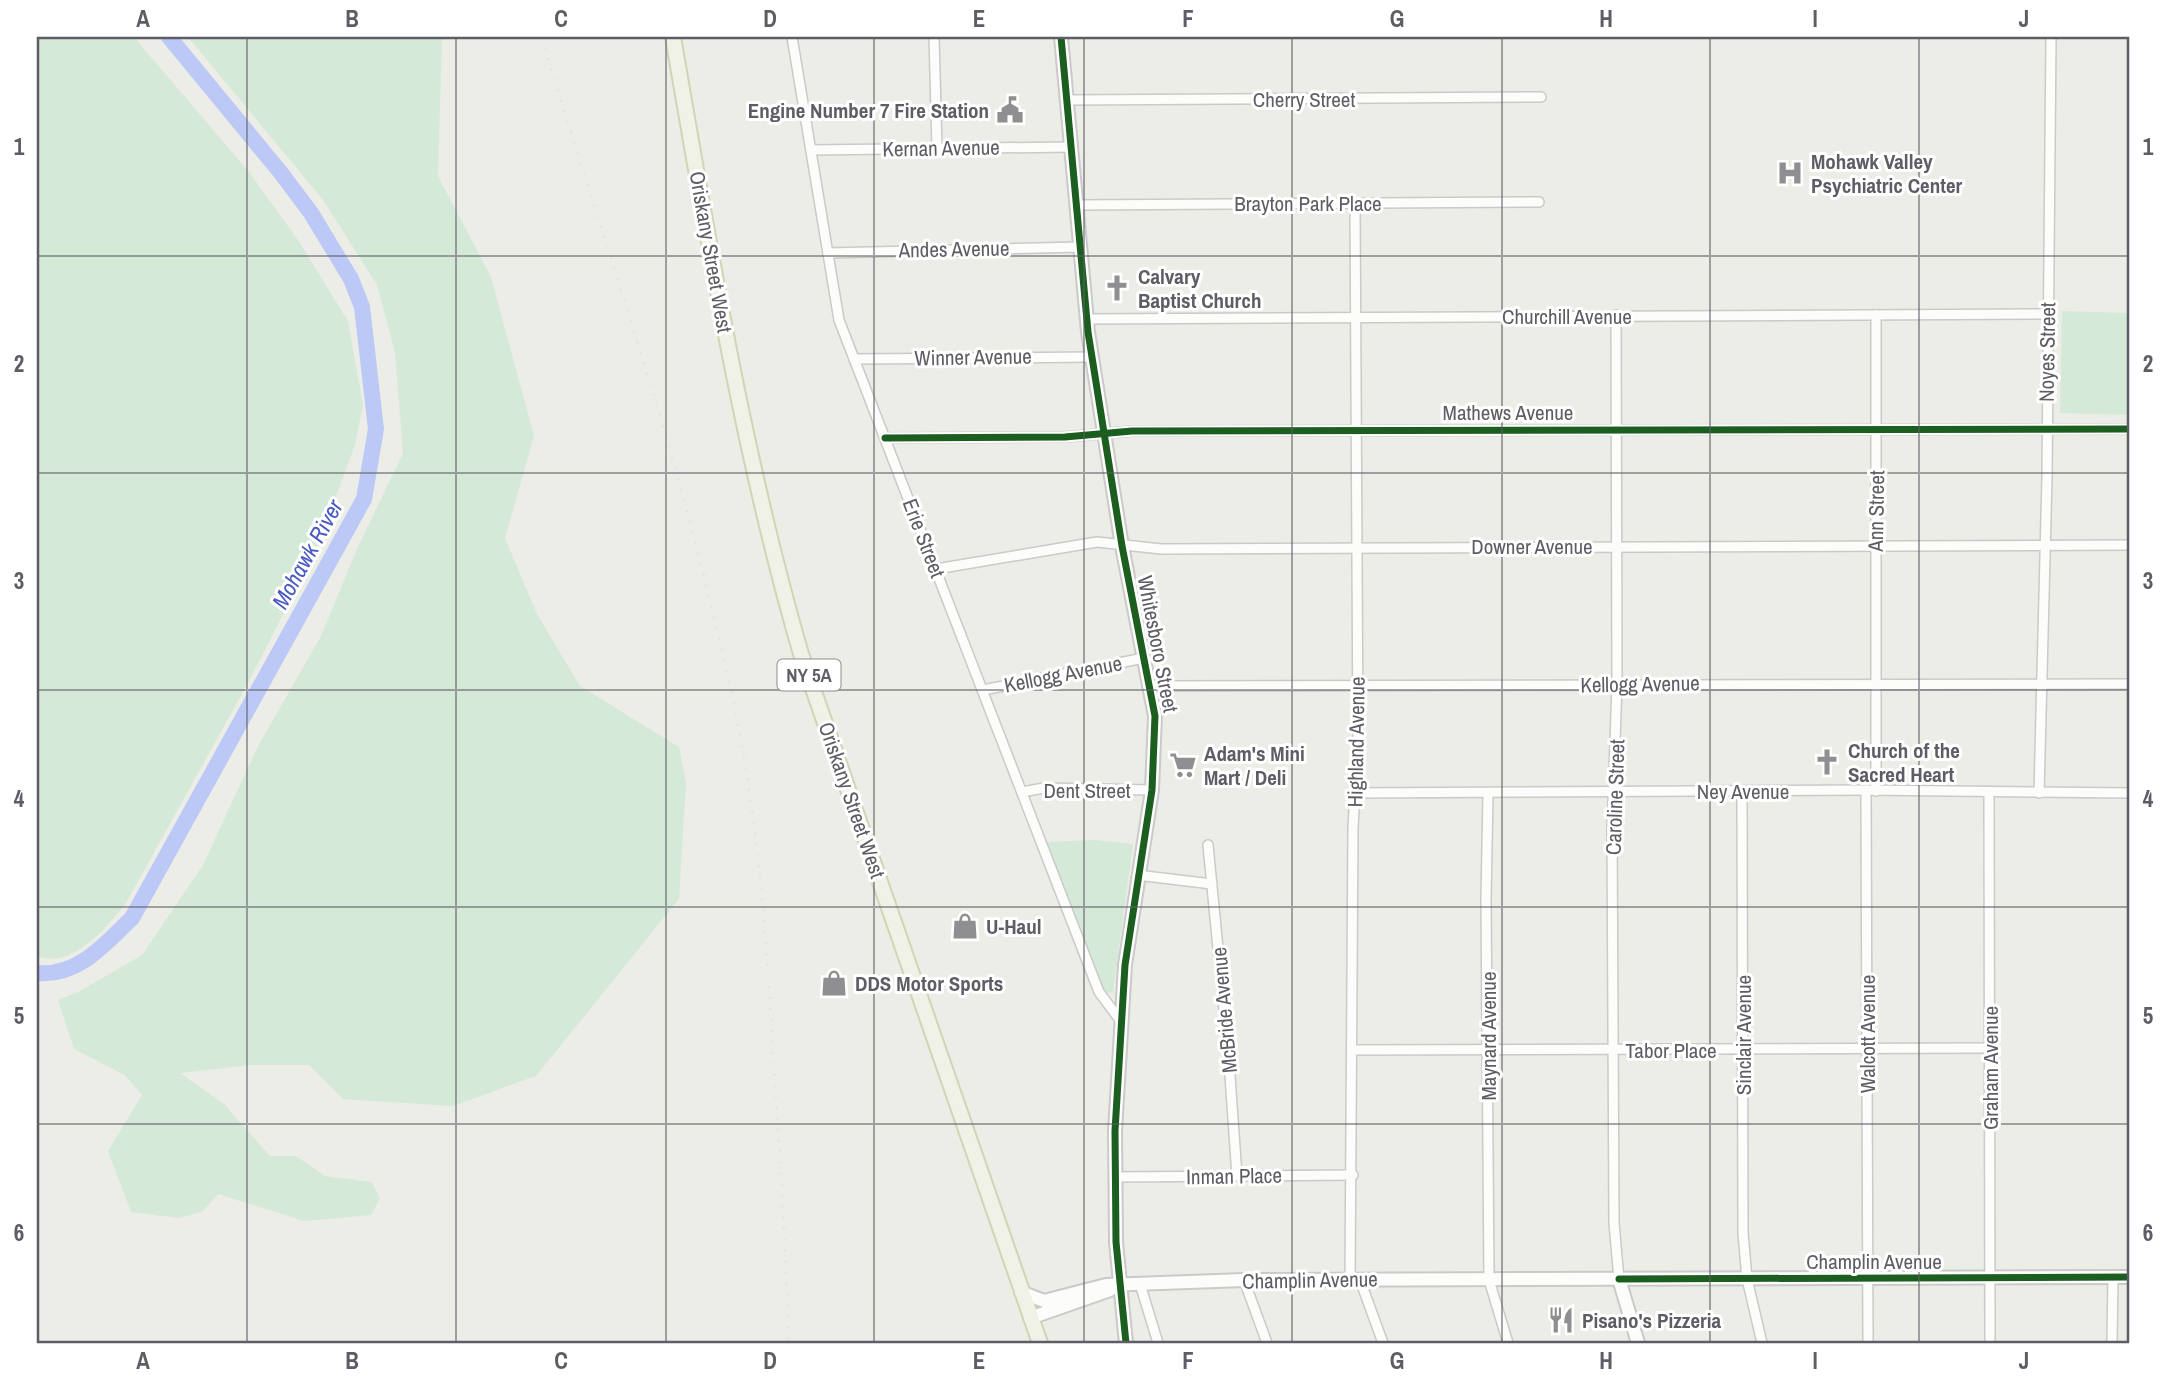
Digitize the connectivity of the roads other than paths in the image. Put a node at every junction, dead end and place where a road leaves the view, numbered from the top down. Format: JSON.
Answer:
{"nodes":[{"id":1,"x":673,"y":37,"type":"edge"},
{"id":2,"x":792,"y":37,"type":"edge"},
{"id":3,"x":934,"y":37,"type":"edge"},
{"id":4,"x":1061,"y":37,"type":"edge"},
{"id":5,"x":2051,"y":37,"type":"edge"},
{"id":6,"x":1541,"y":97,"type":"dead end"},
{"id":7,"x":1068,"y":100,"type":"junction"},
{"id":8,"x":1071,"y":147,"type":"junction"},
{"id":9,"x":937,"y":148,"type":"junction"},
{"id":10,"x":811,"y":150,"type":"junction"},
{"id":11,"x":1539,"y":202,"type":"dead end"},
{"id":12,"x":1355,"y":204,"type":"junction"},
{"id":13,"x":1077,"y":205,"type":"junction"},
{"id":14,"x":1081,"y":247,"type":"junction"},
{"id":15,"x":828,"y":253,"type":"junction"},
{"id":16,"x":2047,"y":314,"type":"junction"},
{"id":17,"x":1616,"y":315,"type":"junction"},
{"id":18,"x":1876,"y":315,"type":"junction"},
{"id":19,"x":1356,"y":317,"type":"junction"},
{"id":20,"x":1088,"y":318,"type":"junction"},
{"id":21,"x":1093,"y":357,"type":"junction"},
{"id":22,"x":854,"y":359,"type":"junction"},
{"id":23,"x":1877,"y":429,"type":"junction"},
{"id":24,"x":2046,"y":429,"type":"junction"},
{"id":25,"x":2130,"y":429,"type":"edge"},
{"id":26,"x":1356,"y":430,"type":"junction"},
{"id":27,"x":1615,"y":430,"type":"junction"},
{"id":28,"x":1104,"y":435,"type":"junction"},
{"id":29,"x":885,"y":438,"type":"junction"},
{"id":30,"x":1617,"y":545,"type":"junction"},
{"id":31,"x":2045,"y":545,"type":"junction"},
{"id":32,"x":2130,"y":545,"type":"edge"},
{"id":33,"x":1122,"y":546,"type":"junction"},
{"id":34,"x":1875,"y":546,"type":"junction"},
{"id":35,"x":1357,"y":548,"type":"junction"},
{"id":36,"x":936,"y":569,"type":"junction"},
{"id":37,"x":1144,"y":659,"type":"junction"},
{"id":38,"x":1617,"y":684,"type":"junction"},
{"id":39,"x":1878,"y":684,"type":"junction"},
{"id":40,"x":2043,"y":684,"type":"junction"},
{"id":41,"x":2130,"y":684,"type":"edge"},
{"id":42,"x":1358,"y":685,"type":"junction"},
{"id":43,"x":1150,"y":686,"type":"junction"},
{"id":44,"x":982,"y":690,"type":"junction"},
{"id":45,"x":1877,"y":707,"type":"joint"},
{"id":46,"x":1152,"y":790,"type":"junction"},
{"id":47,"x":1614,"y":791,"type":"junction"},
{"id":48,"x":1742,"y":791,"type":"junction"},
{"id":49,"x":1871,"y":791,"type":"junction"},
{"id":50,"x":1022,"y":792,"type":"junction"},
{"id":51,"x":1989,"y":792,"type":"junction"},
{"id":52,"x":1356,"y":793,"type":"junction"},
{"id":53,"x":1488,"y":793,"type":"junction"},
{"id":54,"x":2039,"y":793,"type":"junction"},
{"id":55,"x":2130,"y":793,"type":"edge"},
{"id":56,"x":1208,"y":845,"type":"dead end"},
{"id":57,"x":1137,"y":875,"type":"junction"},
{"id":58,"x":1212,"y":884,"type":"junction"},
{"id":59,"x":1120,"y":1020,"type":"junction"},
{"id":60,"x":1990,"y":1048,"type":"junction"},
{"id":61,"x":1743,"y":1049,"type":"junction"},
{"id":62,"x":1868,"y":1049,"type":"junction"},
{"id":63,"x":1352,"y":1050,"type":"junction"},
{"id":64,"x":1614,"y":1050,"type":"junction"},
{"id":65,"x":1488,"y":1051,"type":"junction"},
{"id":66,"x":1353,"y":1175,"type":"junction"},
{"id":67,"x":1237,"y":1176,"type":"junction"},
{"id":68,"x":1115,"y":1177,"type":"junction"},
{"id":69,"x":2113,"y":1277,"type":"junction"},
{"id":70,"x":2130,"y":1277,"type":"edge"},
{"id":71,"x":1867,"y":1278,"type":"junction"},
{"id":72,"x":1990,"y":1278,"type":"junction"},
{"id":73,"x":1619,"y":1279,"type":"junction"},
{"id":74,"x":1747,"y":1279,"type":"junction"},
{"id":75,"x":1244,"y":1280,"type":"junction"},
{"id":76,"x":1355,"y":1280,"type":"junction"},
{"id":77,"x":1489,"y":1280,"type":"junction"},
{"id":78,"x":1140,"y":1284,"type":"junction"},
{"id":79,"x":1120,"y":1285,"type":"junction"},
{"id":80,"x":1021,"y":1292,"type":"junction"},
{"id":81,"x":1030,"y":1318,"type":"junction"},
{"id":82,"x":1040,"y":1343,"type":"edge"},
{"id":83,"x":1126,"y":1343,"type":"edge"},
{"id":84,"x":1158,"y":1343,"type":"edge"},
{"id":85,"x":1267,"y":1343,"type":"edge"},
{"id":86,"x":1383,"y":1343,"type":"edge"},
{"id":87,"x":1508,"y":1343,"type":"edge"},
{"id":88,"x":1638,"y":1343,"type":"edge"},
{"id":89,"x":1762,"y":1343,"type":"edge"},
{"id":90,"x":1868,"y":1343,"type":"edge"},
{"id":91,"x":1990,"y":1343,"type":"edge"},
{"id":92,"x":2112,"y":1343,"type":"edge"}],
"edges":[{"from":1,"to":80,"type":"main road","name":"Oriskany Street West","number":"NY 5A"},
{"from":2,"to":10,"type":"street","name":"Erie Street"},
{"from":3,"to":9,"type":"street"},
{"from":4,"to":7,"type":"street","name":"Whitesboro Street"},
{"from":5,"to":16,"type":"street","name":"Noyes Street"},
{"from":6,"to":7,"type":"street","name":"Cherry Street"},
{"from":7,"to":8,"type":"street","name":"Whitesboro Street"},
{"from":8,"to":9,"type":"street","name":"Kernan Avenue"},
{"from":8,"to":13,"type":"street","name":"Whitesboro Street"},
{"from":9,"to":10,"type":"street","name":"Kernan Avenue"},
{"from":10,"to":15,"type":"street","name":"Erie Street"},
{"from":11,"to":12,"type":"street","name":"Brayton Park Place"},
{"from":12,"to":13,"type":"street","name":"Brayton Park Place"},
{"from":12,"to":19,"type":"street","name":"Highland Avenue"},
{"from":13,"to":14,"type":"street","name":"Whitesboro Street"},
{"from":14,"to":15,"type":"street","name":"Andes Avenue"},
{"from":14,"to":20,"type":"street","name":"Whitesboro Street"},
{"from":15,"to":22,"type":"street","name":"Erie Street"},
{"from":16,"to":18,"type":"street","name":"Churchill Avenue"},
{"from":16,"to":24,"type":"street","name":"Noyes Street"},
{"from":17,"to":18,"type":"street","name":"Churchill Avenue"},
{"from":17,"to":19,"type":"street","name":"Churchill Avenue"},
{"from":17,"to":27,"type":"street","name":"Caroline Street"},
{"from":18,"to":23,"type":"street","name":"Ann Street"},
{"from":19,"to":20,"type":"street","name":"Churchill Avenue"},
{"from":19,"to":26,"type":"street","name":"Highland Avenue"},
{"from":20,"to":21,"type":"street","name":"Whitesboro Street"},
{"from":21,"to":22,"type":"street","name":"Winner Avenue"},
{"from":21,"to":28,"type":"street","name":"Whitesboro Street"},
{"from":22,"to":29,"type":"street","name":"Erie Street"},
{"from":23,"to":24,"type":"street","name":"Mathews Avenue"},
{"from":23,"to":27,"type":"street","name":"Mathews Avenue"},
{"from":23,"to":34,"type":"street","name":"Ann Street"},
{"from":24,"to":25,"type":"street","name":"Mathews Avenue"},
{"from":24,"to":31,"type":"street","name":"Noyes Street"},
{"from":26,"to":27,"type":"street","name":"Mathews Avenue"},
{"from":26,"to":28,"type":"street","name":"Mathews Avenue"},
{"from":26,"to":35,"type":"street","name":"Highland Avenue"},
{"from":27,"to":30,"type":"street","name":"Caroline Street"},
{"from":28,"to":29,"type":"street","name":"Mathews Avenue"},
{"from":28,"to":33,"type":"street","name":"Whitesboro Street"},
{"from":29,"to":36,"type":"street","name":"Erie Street"},
{"from":30,"to":34,"type":"street","name":"Downer Avenue"},
{"from":30,"to":35,"type":"street","name":"Downer Avenue"},
{"from":30,"to":38,"type":"street","name":"Caroline Street"},
{"from":31,"to":32,"type":"street","name":"Downer Avenue"},
{"from":31,"to":34,"type":"street","name":"Downer Avenue"},
{"from":31,"to":40,"type":"street","name":"Noyes Street"},
{"from":33,"to":35,"type":"street","name":"Downer Avenue"},
{"from":33,"to":36,"type":"street","name":"Downer Avenue"},
{"from":33,"to":37,"type":"street","name":"Whitesboro Street"},
{"from":34,"to":39,"type":"street","name":"Ann Street"},
{"from":35,"to":42,"type":"street","name":"Highland Avenue"},
{"from":36,"to":44,"type":"street","name":"Erie Street"},
{"from":37,"to":43,"type":"street","name":"Whitesboro Street"},
{"from":37,"to":44,"type":"street","name":"Kellogg Avenue"},
{"from":38,"to":39,"type":"street","name":"Kellogg Avenue"},
{"from":38,"to":42,"type":"street","name":"Kellogg Avenue"},
{"from":38,"to":47,"type":"street","name":"Caroline Street"},
{"from":39,"to":40,"type":"street","name":"Kellogg Avenue"},
{"from":39,"to":45,"type":"street","name":"Ann Street"},
{"from":40,"to":41,"type":"street","name":"Kellogg Avenue"},
{"from":40,"to":54,"type":"street","name":"Noyes Street"},
{"from":42,"to":43,"type":"street","name":"Kellogg Avenue"},
{"from":42,"to":52,"type":"street","name":"Highland Avenue"},
{"from":43,"to":46,"type":"street","name":"Whitesboro Street"},
{"from":44,"to":50,"type":"street","name":"Erie Street"},
{"from":45,"to":49,"type":"street","name":"Walcott Avenue"},
{"from":46,"to":50,"type":"street","name":"Dent Street"},
{"from":46,"to":57,"type":"street","name":"Whitesboro Street"},
{"from":47,"to":48,"type":"street","name":"Ney Avenue"},
{"from":47,"to":53,"type":"street","name":"Ney Avenue"},
{"from":47,"to":64,"type":"street","name":"Caroline Street"},
{"from":48,"to":49,"type":"street","name":"Ney Avenue"},
{"from":48,"to":61,"type":"street","name":"Sinclair Avenue"},
{"from":49,"to":51,"type":"street","name":"Ney Avenue"},
{"from":49,"to":62,"type":"street","name":"Walcott Avenue"},
{"from":50,"to":59,"type":"street","name":"Erie Street"},
{"from":51,"to":54,"type":"street","name":"Ney Avenue"},
{"from":51,"to":60,"type":"street","name":"Graham Avenue"},
{"from":52,"to":53,"type":"street","name":"Ney Avenue"},
{"from":52,"to":63,"type":"street","name":"Highland Avenue"},
{"from":53,"to":65,"type":"street","name":"Maynard Avenue"},
{"from":54,"to":55,"type":"street","name":"Ney Avenue"},
{"from":56,"to":58,"type":"street","name":"McBride Avenue"},
{"from":57,"to":58,"type":"street"},
{"from":57,"to":59,"type":"street","name":"Whitesboro Street"},
{"from":58,"to":67,"type":"street","name":"McBride Avenue"},
{"from":59,"to":68,"type":"street","name":"Whitesboro Street"},
{"from":60,"to":62,"type":"street","name":"Tabor Place"},
{"from":60,"to":72,"type":"street","name":"Graham Avenue"},
{"from":61,"to":62,"type":"street","name":"Tabor Place"},
{"from":61,"to":64,"type":"street","name":"Tabor Place"},
{"from":61,"to":74,"type":"street","name":"Sinclair Avenue"},
{"from":62,"to":71,"type":"street","name":"Walcott Avenue"},
{"from":63,"to":65,"type":"street","name":"Tabor Place"},
{"from":63,"to":66,"type":"street","name":"Highland Avenue"},
{"from":64,"to":65,"type":"street","name":"Tabor Place"},
{"from":64,"to":73,"type":"street","name":"Caroline Street"},
{"from":65,"to":77,"type":"street","name":"Maynard Avenue"},
{"from":66,"to":67,"type":"street","name":"Inman Place"},
{"from":66,"to":76,"type":"street","name":"Highland Avenue"},
{"from":67,"to":68,"type":"street","name":"Inman Place"},
{"from":68,"to":79,"type":"street","name":"Whitesboro Street"},
{"from":69,"to":70,"type":"street","name":"Champlin Avenue"},
{"from":69,"to":72,"type":"street","name":"Champlin Avenue"},
{"from":69,"to":92,"type":"street"},
{"from":71,"to":72,"type":"street","name":"Champlin Avenue"},
{"from":71,"to":74,"type":"street","name":"Champlin Avenue"},
{"from":71,"to":90,"type":"street","name":"Walcott Avenue"},
{"from":72,"to":91,"type":"street","name":"Graham Avenue"},
{"from":73,"to":74,"type":"street","name":"Champlin Avenue"},
{"from":73,"to":77,"type":"street","name":"Champlin Avenue"},
{"from":73,"to":88,"type":"street"},
{"from":74,"to":89,"type":"street","name":"Sinclair Avenue"},
{"from":75,"to":76,"type":"street","name":"Champlin Avenue"},
{"from":75,"to":78,"type":"street","name":"Champlin Avenue"},
{"from":75,"to":85,"type":"street"},
{"from":76,"to":77,"type":"street","name":"Champlin Avenue"},
{"from":76,"to":86,"type":"street"},
{"from":77,"to":87,"type":"street","name":"Maynard Avenue"},
{"from":78,"to":79,"type":"street","name":"Champlin Avenue"},
{"from":78,"to":84,"type":"street"},
{"from":79,"to":80,"type":"street","name":"Champlin Avenue"},
{"from":79,"to":81,"type":"street","name":"Champlin Avenue"},
{"from":79,"to":83,"type":"street","name":"Whitesboro Street"},
{"from":80,"to":81,"type":"main road","name":"Oriskany Street West","number":"NY 5A"},
{"from":81,"to":82,"type":"main road","name":"Oriskany Street West","number":"NY 5A"}]}
